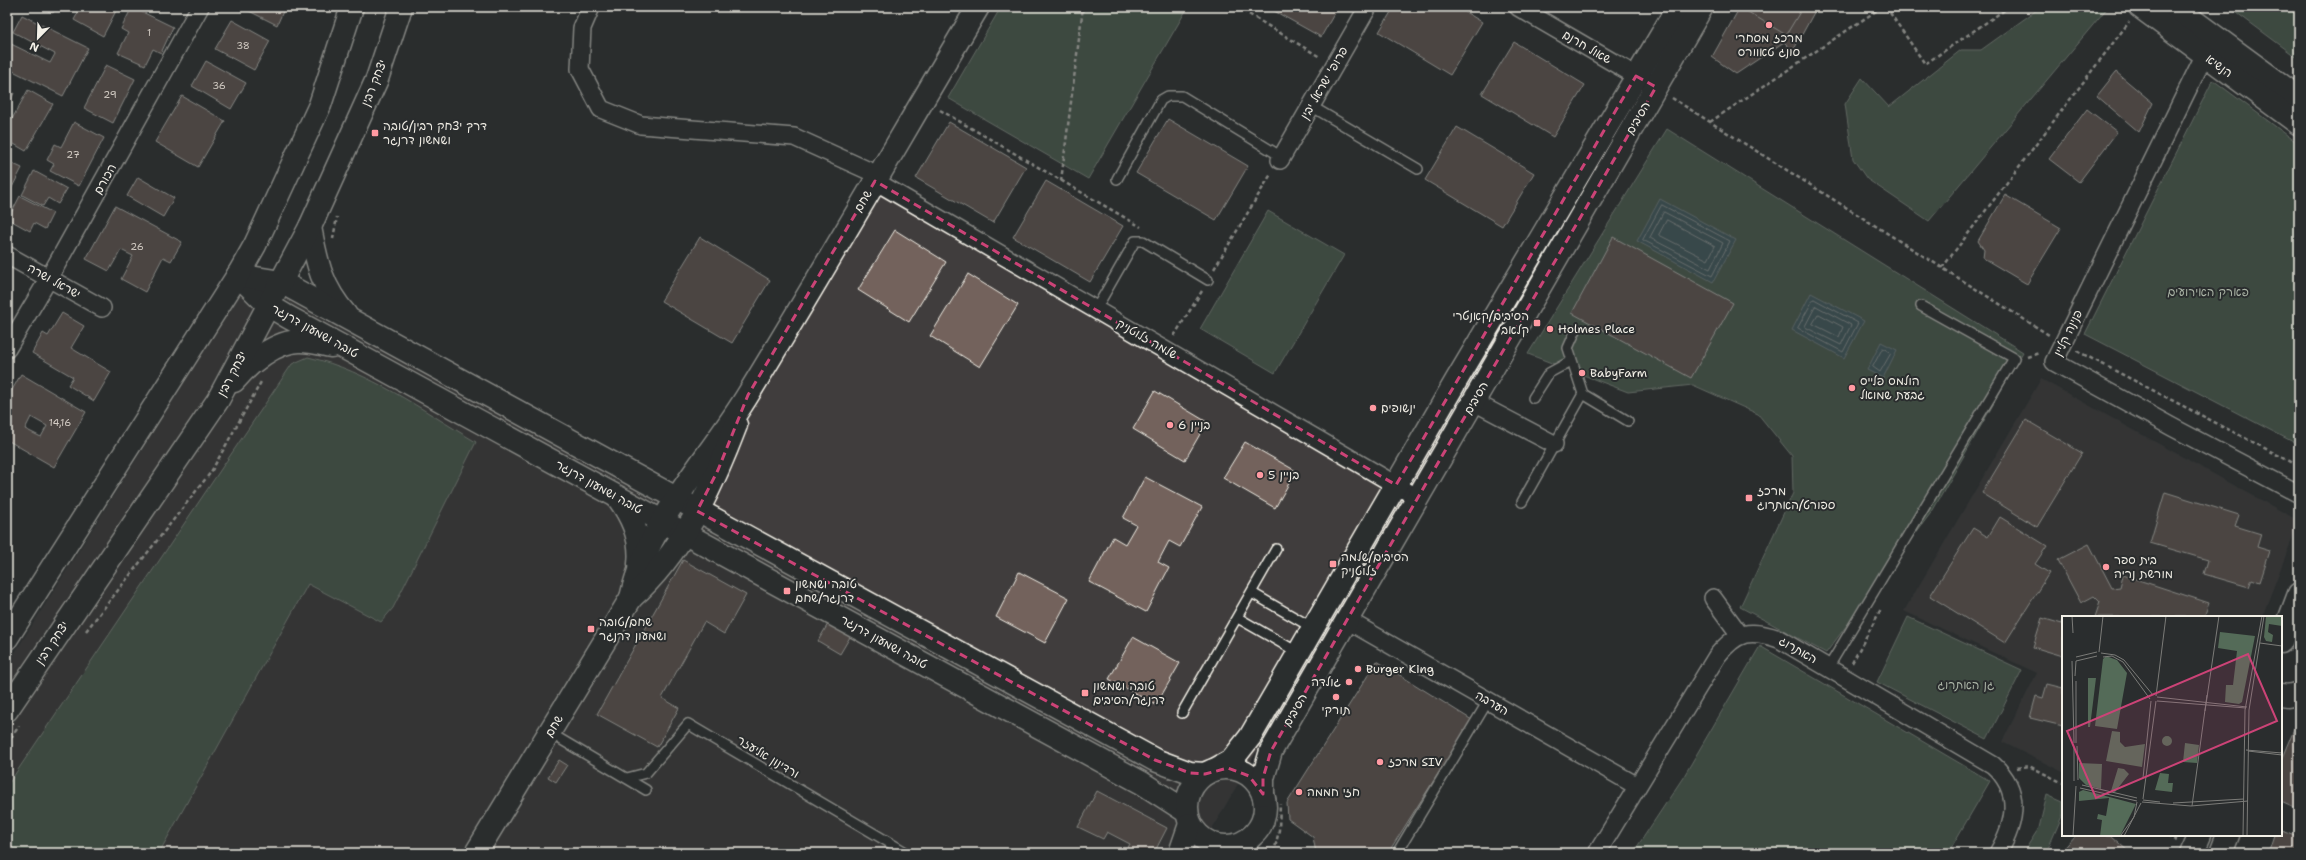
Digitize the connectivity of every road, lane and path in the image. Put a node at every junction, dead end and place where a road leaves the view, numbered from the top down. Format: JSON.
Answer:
{"nodes":[{"id":1,"x":352,"y":7,"type":"edge"},
{"id":2,"x":401,"y":7,"type":"edge"},
{"id":3,"x":591,"y":7,"type":"edge"},
{"id":4,"x":978,"y":7,"type":"edge"},
{"id":5,"x":1083,"y":7,"type":"edge"},
{"id":6,"x":1237,"y":7,"type":"edge"},
{"id":7,"x":1368,"y":7,"type":"edge"},
{"id":8,"x":1518,"y":7,"type":"edge"},
{"id":9,"x":1678,"y":7,"type":"edge"},
{"id":10,"x":1702,"y":7,"type":"edge"},
{"id":11,"x":1882,"y":7,"type":"edge"},
{"id":12,"x":1886,"y":7,"type":"edge"},
{"id":13,"x":2009,"y":7,"type":"edge"},
{"id":14,"x":2140,"y":7,"type":"edge"},
{"id":15,"x":2175,"y":7,"type":"edge"},
{"id":16,"x":194,"y":9,"type":"edge"},
{"id":17,"x":2204,"y":54,"type":"junction"},
{"id":18,"x":1334,"y":66,"type":"junction"},
{"id":19,"x":1636,"y":76,"type":"junction"},
{"id":20,"x":1656,"y":87,"type":"junction"},
{"id":21,"x":2299,"y":98,"type":"edge"},
{"id":22,"x":923,"y":100,"type":"junction"},
{"id":23,"x":1311,"y":106,"type":"junction"},
{"id":24,"x":1710,"y":122,"type":"junction"},
{"id":25,"x":2299,"y":124,"type":"edge"},
{"id":26,"x":1281,"y":158,"type":"junction"},
{"id":27,"x":1418,"y":169,"type":"dead end"},
{"id":28,"x":877,"y":178,"type":"junction"},
{"id":29,"x":1116,"y":179,"type":"dead end"},
{"id":30,"x":1061,"y":181,"type":"junction"},
{"id":31,"x":310,"y":227,"type":"junction"},
{"id":32,"x":1148,"y":231,"type":"dead end"},
{"id":33,"x":7,"y":255,"type":"edge"},
{"id":34,"x":1208,"y":266,"type":"dead end"},
{"id":35,"x":1942,"y":268,"type":"junction"},
{"id":36,"x":1214,"y":269,"type":"junction"},
{"id":37,"x":238,"y":275,"type":"junction"},
{"id":38,"x":49,"y":278,"type":"junction"},
{"id":39,"x":1208,"y":280,"type":"junction"},
{"id":40,"x":281,"y":282,"type":"junction"},
{"id":41,"x":268,"y":305,"type":"junction"},
{"id":42,"x":1921,"y":306,"type":"dead end"},
{"id":43,"x":102,"y":308,"type":"dead end"},
{"id":44,"x":1096,"y":309,"type":"junction"},
{"id":45,"x":352,"y":322,"type":"junction"},
{"id":46,"x":1576,"y":330,"type":"dead end"},
{"id":47,"x":2063,"y":344,"type":"junction"},
{"id":48,"x":7,"y":349,"type":"edge"},
{"id":49,"x":1166,"y":350,"type":"junction"},
{"id":50,"x":354,"y":352,"type":"junction"},
{"id":51,"x":1571,"y":362,"type":"junction"},
{"id":52,"x":1583,"y":394,"type":"junction"},
{"id":53,"x":748,"y":395,"type":"junction"},
{"id":54,"x":1533,"y":398,"type":"dead end"},
{"id":55,"x":218,"y":400,"type":"junction"},
{"id":56,"x":1474,"y":402,"type":"junction"},
{"id":57,"x":1628,"y":421,"type":"dead end"},
{"id":58,"x":1554,"y":444,"type":"junction"},
{"id":59,"x":2299,"y":466,"type":"edge"},
{"id":60,"x":1396,"y":485,"type":"junction"},
{"id":61,"x":2299,"y":494,"type":"edge"},
{"id":62,"x":616,"y":496,"type":"junction"},
{"id":63,"x":1418,"y":498,"type":"junction"},
{"id":64,"x":676,"y":499,"type":"junction"},
{"id":65,"x":1522,"y":502,"type":"dead end"},
{"id":66,"x":697,"y":511,"type":"junction"},
{"id":67,"x":662,"y":521,"type":"junction"},
{"id":68,"x":684,"y":533,"type":"junction"},
{"id":69,"x":1276,"y":549,"type":"dead end"},
{"id":70,"x":639,"y":569,"type":"junction"},
{"id":71,"x":1252,"y":593,"type":"junction"},
{"id":72,"x":2299,"y":594,"type":"edge"},
{"id":73,"x":631,"y":598,"type":"junction"},
{"id":74,"x":1713,"y":598,"type":"dead end"},
{"id":75,"x":1238,"y":618,"type":"junction"},
{"id":76,"x":1347,"y":620,"type":"junction"},
{"id":77,"x":1313,"y":628,"type":"junction"},
{"id":78,"x":1740,"y":634,"type":"junction"},
{"id":79,"x":7,"y":638,"type":"edge"},
{"id":80,"x":2282,"y":641,"type":"edge"},
{"id":81,"x":2282,"y":644,"type":"edge"},
{"id":82,"x":2299,"y":647,"type":"edge"},
{"id":83,"x":1299,"y":653,"type":"junction"},
{"id":84,"x":1828,"y":668,"type":"junction"},
{"id":85,"x":1488,"y":701,"type":"junction"},
{"id":86,"x":7,"y":710,"type":"edge"},
{"id":87,"x":1182,"y":713,"type":"dead end"},
{"id":88,"x":550,"y":733,"type":"junction"},
{"id":89,"x":1210,"y":771,"type":"junction"},
{"id":90,"x":2002,"y":772,"type":"junction"},
{"id":91,"x":628,"y":778,"type":"junction"},
{"id":92,"x":2062,"y":783,"type":"edge"},
{"id":93,"x":1637,"y":786,"type":"junction"},
{"id":94,"x":646,"y":790,"type":"dead end"},
{"id":95,"x":1263,"y":794,"type":"junction"},
{"id":96,"x":1188,"y":818,"type":"junction"},
{"id":97,"x":1262,"y":821,"type":"junction"},
{"id":98,"x":2200,"y":836,"type":"edge"},
{"id":99,"x":2228,"y":836,"type":"edge"},
{"id":100,"x":1216,"y":849,"type":"edge"},
{"id":101,"x":476,"y":853,"type":"edge"},
{"id":102,"x":907,"y":853,"type":"edge"},
{"id":103,"x":1180,"y":853,"type":"edge"},
{"id":104,"x":1255,"y":853,"type":"edge"},
{"id":105,"x":1397,"y":853,"type":"edge"},
{"id":106,"x":1597,"y":853,"type":"edge"},
{"id":107,"x":1998,"y":853,"type":"edge"},
{"id":108,"x":2192,"y":853,"type":"edge"},
{"id":109,"x":2221,"y":853,"type":"edge"}],
"edges":[{"from":1,"to":37,"type":"street"},
{"from":2,"to":31,"type":"street","name":"יצחק רבין"},
{"from":3,"to":28,"type":"street","name":"שלמה זלוטניק"},
{"from":4,"to":22,"type":"street","name":"שחם"},
{"from":5,"to":30,"type":"path"},
{"from":6,"to":18,"type":"path"},
{"from":7,"to":18,"type":"street","name":"פרופ' ישראל יבין"},
{"from":8,"to":19,"type":"street","name":"שאול חרנם"},
{"from":9,"to":19,"type":"street","name":"הסיבים"},
{"from":10,"to":20,"type":"street","name":"הסיבים"},
{"from":11,"to":24,"type":"path"},
{"from":12,"to":13,"type":"path"},
{"from":14,"to":17,"type":"street","name":"הנשיא"},
{"from":14,"to":35,"type":"path"},
{"from":15,"to":21,"type":"street","name":"הנשיא"},
{"from":16,"to":38,"type":"street","name":"הכורם"},
{"from":17,"to":25,"type":"street","name":"הנשיא"},
{"from":17,"to":47,"type":"street","name":"פנינה קליין"},
{"from":18,"to":23,"type":"street","name":"פרופ' ישראל יבין"},
{"from":19,"to":20,"type":"street","name":"שאול חרנם"},
{"from":19,"to":60,"type":"street","name":"הסיבים"},
{"from":20,"to":24,"type":"path"},
{"from":20,"to":56,"type":"street","name":"הסיבים"},
{"from":22,"to":28,"type":"street","name":"שחם"},
{"from":22,"to":30,"type":"path"},
{"from":23,"to":26,"type":"street","name":"פרופ' ישראל יבין"},
{"from":23,"to":27,"type":"lane"},
{"from":24,"to":35,"type":"path"},
{"from":26,"to":29,"type":"lane"},
{"from":26,"to":36,"type":"path"},
{"from":28,"to":44,"type":"street","name":"שלמה זלוטניק"},
{"from":28,"to":53,"type":"street","name":"שחם"},
{"from":30,"to":32,"type":"path"},
{"from":31,"to":40,"type":"street","name":"יצחק רבין"},
{"from":31,"to":45,"type":"street"},
{"from":33,"to":38,"type":"street","name":"ישראל ושרה"},
{"from":34,"to":36,"type":"path"},
{"from":35,"to":47,"type":"path"},
{"from":36,"to":39,"type":"path"},
{"from":37,"to":40,"type":"street"},
{"from":37,"to":41,"type":"street","name":"טובה ושמעון דרנגר"},
{"from":37,"to":79,"type":"street"},
{"from":38,"to":43,"type":"street","name":"ישראל ושרה"},
{"from":38,"to":48,"type":"street","name":"הכורם"},
{"from":39,"to":44,"type":"lane"},
{"from":39,"to":49,"type":"path"},
{"from":40,"to":41,"type":"street","name":"יצחק רבין"},
{"from":40,"to":45,"type":"street"},
{"from":41,"to":50,"type":"street","name":"טובה ושמעון דרנגר"},
{"from":41,"to":55,"type":"street","name":"יצחק רבין"},
{"from":42,"to":84,"type":"lane"},
{"from":44,"to":49,"type":"street","name":"שלמה זלוטניק"},
{"from":45,"to":64,"type":"street"},
{"from":46,"to":51,"type":"lane"},
{"from":47,"to":59,"type":"path"},
{"from":47,"to":61,"type":"street","name":"פנינה קליין"},
{"from":49,"to":60,"type":"street","name":"שלמה זלוטניק"},
{"from":50,"to":55,"type":"street"},
{"from":50,"to":62,"type":"street","name":"טובה ושמעון דרנגר"},
{"from":51,"to":52,"type":"lane"},
{"from":51,"to":54,"type":"lane"},
{"from":52,"to":57,"type":"lane"},
{"from":52,"to":58,"type":"lane"},
{"from":53,"to":64,"type":"street","name":"שחם"},
{"from":53,"to":66,"type":"street","name":"שחם"},
{"from":55,"to":86,"type":"street","name":"יצחק רבין"},
{"from":56,"to":58,"type":"street"},
{"from":56,"to":63,"type":"street","name":"הסיבים"},
{"from":58,"to":65,"type":"lane"},
{"from":60,"to":63,"type":"street","name":"שלמה זלוטניק"},
{"from":60,"to":77,"type":"street","name":"הסיבים"},
{"from":62,"to":67,"type":"street","name":"טובה ושמעון דרנגר"},
{"from":62,"to":70,"type":"street"},
{"from":63,"to":76,"type":"street","name":"הסיבים"},
{"from":64,"to":66,"type":"street"},
{"from":64,"to":67,"type":"street","name":"שחם"},
{"from":66,"to":68,"type":"street","name":"שחם"},
{"from":66,"to":89,"type":"street"},
{"from":67,"to":68,"type":"street","name":"טובה ושמעון דרנגר"},
{"from":67,"to":70,"type":"street","name":"שחם"},
{"from":68,"to":73,"type":"street","name":"שחם"},
{"from":68,"to":96,"type":"street","name":"טובה ושמעון דרנגר"},
{"from":69,"to":71,"type":"lane"},
{"from":70,"to":73,"type":"street","name":"שחם"},
{"from":71,"to":75,"type":"lane"},
{"from":71,"to":77,"type":"lane"},
{"from":72,"to":80,"type":"street"},
{"from":73,"to":88,"type":"street","name":"שחם"},
{"from":74,"to":78,"type":"street"},
{"from":75,"to":83,"type":"lane"},
{"from":75,"to":87,"type":"lane"},
{"from":76,"to":85,"type":"street","name":"הערבה"},
{"from":76,"to":95,"type":"street","name":"הסיבים"},
{"from":77,"to":83,"type":"street","name":"הסיבים"},
{"from":78,"to":84,"type":"street","name":"האתרוג"},
{"from":78,"to":93,"type":"street"},
{"from":81,"to":82,"type":"street"},
{"from":83,"to":89,"type":"street","name":"הסיבים"},
{"from":84,"to":90,"type":"street","name":"האתרוג"},
{"from":85,"to":93,"type":"street","name":"הערבה"},
{"from":85,"to":105,"type":"lane"},
{"from":88,"to":91,"type":"lane"},
{"from":88,"to":101,"type":"street","name":"שחם"},
{"from":89,"to":95,"type":"street"},
{"from":89,"to":96,"type":"street"},
{"from":90,"to":92,"type":"path"},
{"from":90,"to":107,"type":"street","name":"האתרוג"},
{"from":91,"to":94,"type":"lane"},
{"from":91,"to":102,"type":"lane","name":"ורדינון אליעזר"},
{"from":93,"to":106,"type":"street"},
{"from":95,"to":97,"type":"street"},
{"from":96,"to":100,"type":"street"},
{"from":96,"to":103,"type":"street"},
{"from":97,"to":100,"type":"street"},
{"from":97,"to":104,"type":"street"},
{"from":98,"to":108,"type":"street"},
{"from":99,"to":109,"type":"street"}]}
